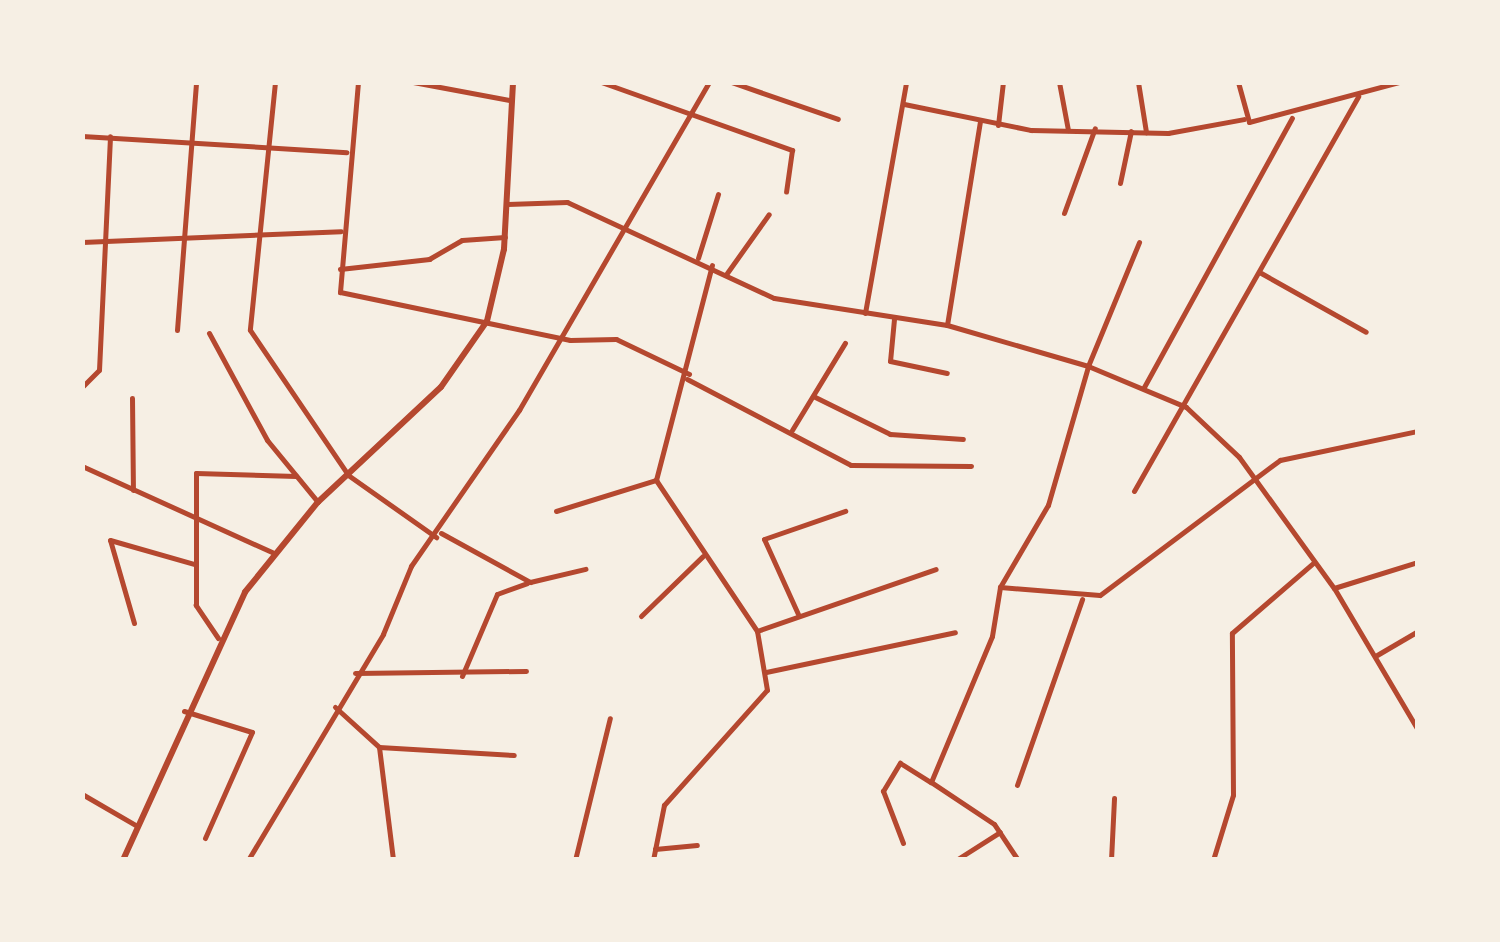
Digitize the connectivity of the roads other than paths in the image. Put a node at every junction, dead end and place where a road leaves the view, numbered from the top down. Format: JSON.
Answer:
{"nodes":[{"id":1,"x":196,"y":82,"type":"edge"},
{"id":2,"x":275,"y":82,"type":"edge"},
{"id":3,"x":358,"y":82,"type":"edge"},
{"id":4,"x":413,"y":82,"type":"edge"},
{"id":5,"x":513,"y":82,"type":"edge"},
{"id":6,"x":601,"y":82,"type":"edge"},
{"id":7,"x":709,"y":82,"type":"edge"},
{"id":8,"x":731,"y":82,"type":"edge"},
{"id":9,"x":906,"y":82,"type":"edge"},
{"id":10,"x":1003,"y":82,"type":"edge"},
{"id":11,"x":1059,"y":82,"type":"edge"},
{"id":12,"x":1138,"y":82,"type":"edge"},
{"id":13,"x":1238,"y":82,"type":"edge"},
{"id":14,"x":1399,"y":82,"type":"edge"},
{"id":15,"x":1358,"y":96,"type":"junction"},
{"id":16,"x":509,"y":100,"type":"junction"},
{"id":17,"x":904,"y":104,"type":"junction"},
{"id":18,"x":692,"y":113,"type":"junction"},
{"id":19,"x":1292,"y":118,"type":"junction"},
{"id":20,"x":838,"y":119,"type":"dead end"},
{"id":21,"x":1244,"y":119,"type":"junction"},
{"id":22,"x":980,"y":122,"type":"junction"},
{"id":23,"x":998,"y":125,"type":"junction"},
{"id":24,"x":1095,"y":128,"type":"junction"},
{"id":25,"x":1068,"y":130,"type":"junction"},
{"id":26,"x":1131,"y":131,"type":"junction"},
{"id":27,"x":1146,"y":132,"type":"junction"},
{"id":28,"x":82,"y":136,"type":"edge"},
{"id":29,"x":110,"y":136,"type":"junction"},
{"id":30,"x":188,"y":143,"type":"junction"},
{"id":31,"x":268,"y":146,"type":"junction"},
{"id":32,"x":348,"y":152,"type":"junction"},
{"id":33,"x":1120,"y":182,"type":"dead end"},
{"id":34,"x":786,"y":192,"type":"dead end"},
{"id":35,"x":718,"y":194,"type":"dead end"},
{"id":36,"x":507,"y":204,"type":"junction"},
{"id":37,"x":1064,"y":213,"type":"dead end"},
{"id":38,"x":769,"y":214,"type":"dead end"},
{"id":39,"x":630,"y":226,"type":"junction"},
{"id":40,"x":342,"y":231,"type":"junction"},
{"id":41,"x":257,"y":236,"type":"junction"},
{"id":42,"x":505,"y":236,"type":"junction"},
{"id":43,"x":180,"y":238,"type":"junction"},
{"id":44,"x":82,"y":242,"type":"edge"},
{"id":45,"x":102,"y":242,"type":"junction"},
{"id":46,"x":1138,"y":242,"type":"dead end"},
{"id":47,"x":698,"y":258,"type":"junction"},
{"id":48,"x":712,"y":265,"type":"junction"},
{"id":49,"x":340,"y":269,"type":"junction"},
{"id":50,"x":727,"y":272,"type":"junction"},
{"id":51,"x":1261,"y":273,"type":"junction"},
{"id":52,"x":865,"y":313,"type":"junction"},
{"id":53,"x":894,"y":319,"type":"junction"},
{"id":54,"x":488,"y":321,"type":"junction"},
{"id":55,"x":947,"y":326,"type":"junction"},
{"id":56,"x":177,"y":330,"type":"dead end"},
{"id":57,"x":1366,"y":332,"type":"dead end"},
{"id":58,"x":209,"y":333,"type":"dead end"},
{"id":59,"x":560,"y":336,"type":"junction"},
{"id":60,"x":845,"y":343,"type":"dead end"},
{"id":61,"x":1088,"y":366,"type":"junction"},
{"id":62,"x":947,"y":373,"type":"dead end"},
{"id":63,"x":688,"y":377,"type":"junction"},
{"id":64,"x":82,"y":387,"type":"edge"},
{"id":65,"x":1144,"y":388,"type":"junction"},
{"id":66,"x":813,"y":396,"type":"junction"},
{"id":67,"x":132,"y":398,"type":"dead end"},
{"id":68,"x":1186,"y":408,"type":"junction"},
{"id":69,"x":792,"y":430,"type":"junction"},
{"id":70,"x":1418,"y":430,"type":"edge"},
{"id":71,"x":963,"y":439,"type":"dead end"},
{"id":72,"x":82,"y":466,"type":"edge"},
{"id":73,"x":971,"y":466,"type":"dead end"},
{"id":74,"x":348,"y":475,"type":"junction"},
{"id":75,"x":296,"y":476,"type":"junction"},
{"id":76,"x":656,"y":480,"type":"junction"},
{"id":77,"x":1255,"y":482,"type":"junction"},
{"id":78,"x":133,"y":490,"type":"junction"},
{"id":79,"x":1134,"y":491,"type":"dead end"},
{"id":80,"x":318,"y":502,"type":"junction"},
{"id":81,"x":556,"y":510,"type":"dead end"},
{"id":82,"x":845,"y":511,"type":"dead end"},
{"id":83,"x":196,"y":520,"type":"junction"},
{"id":84,"x":439,"y":536,"type":"junction"},
{"id":85,"x":272,"y":552,"type":"junction"},
{"id":86,"x":703,"y":556,"type":"junction"},
{"id":87,"x":1418,"y":562,"type":"edge"},
{"id":88,"x":1313,"y":563,"type":"junction"},
{"id":89,"x":194,"y":564,"type":"junction"},
{"id":90,"x":585,"y":569,"type":"dead end"},
{"id":91,"x":936,"y":569,"type":"dead end"},
{"id":92,"x":530,"y":582,"type":"junction"},
{"id":93,"x":1000,"y":588,"type":"junction"},
{"id":94,"x":1334,"y":588,"type":"junction"},
{"id":95,"x":1082,"y":599,"type":"junction"},
{"id":96,"x":798,"y":614,"type":"junction"},
{"id":97,"x":641,"y":616,"type":"dead end"},
{"id":98,"x":134,"y":623,"type":"dead end"},
{"id":99,"x":757,"y":631,"type":"junction"},
{"id":100,"x":1418,"y":631,"type":"edge"},
{"id":101,"x":955,"y":632,"type":"dead end"},
{"id":102,"x":218,"y":638,"type":"junction"},
{"id":103,"x":1377,"y":656,"type":"junction"},
{"id":104,"x":526,"y":672,"type":"dead end"},
{"id":105,"x":766,"y":672,"type":"junction"},
{"id":106,"x":356,"y":674,"type":"junction"},
{"id":107,"x":462,"y":676,"type":"junction"},
{"id":108,"x":336,"y":707,"type":"junction"},
{"id":109,"x":184,"y":711,"type":"junction"},
{"id":110,"x":610,"y":718,"type":"dead end"},
{"id":111,"x":1418,"y":730,"type":"edge"},
{"id":112,"x":379,"y":747,"type":"junction"},
{"id":113,"x":514,"y":755,"type":"dead end"},
{"id":114,"x":931,"y":782,"type":"junction"},
{"id":115,"x":1017,"y":785,"type":"dead end"},
{"id":116,"x":82,"y":794,"type":"edge"},
{"id":117,"x":1114,"y":798,"type":"dead end"},
{"id":118,"x":137,"y":826,"type":"junction"},
{"id":119,"x":1001,"y":831,"type":"junction"},
{"id":120,"x":205,"y":838,"type":"dead end"},
{"id":121,"x":903,"y":844,"type":"dead end"},
{"id":122,"x":697,"y":845,"type":"dead end"},
{"id":123,"x":654,"y":849,"type":"junction"},
{"id":124,"x":123,"y":860,"type":"edge"},
{"id":125,"x":248,"y":860,"type":"edge"},
{"id":126,"x":393,"y":860,"type":"edge"},
{"id":127,"x":575,"y":860,"type":"edge"},
{"id":128,"x":653,"y":860,"type":"edge"},
{"id":129,"x":956,"y":860,"type":"edge"},
{"id":130,"x":1018,"y":860,"type":"edge"},
{"id":131,"x":1111,"y":860,"type":"edge"},
{"id":132,"x":1214,"y":860,"type":"edge"}],
"edges":[{"from":1,"to":30,"type":"street"},
{"from":2,"to":31,"type":"street"},
{"from":3,"to":32,"type":"street"},
{"from":4,"to":16,"type":"street"},
{"from":5,"to":16,"type":"street"},
{"from":6,"to":18,"type":"street"},
{"from":7,"to":18,"type":"street"},
{"from":8,"to":20,"type":"street"},
{"from":9,"to":17,"type":"street"},
{"from":10,"to":23,"type":"street"},
{"from":11,"to":25,"type":"street"},
{"from":12,"to":27,"type":"street"},
{"from":13,"to":21,"type":"street"},
{"from":14,"to":15,"type":"street"},
{"from":15,"to":19,"type":"street"},
{"from":15,"to":51,"type":"street"},
{"from":16,"to":36,"type":"street"},
{"from":17,"to":22,"type":"street"},
{"from":17,"to":52,"type":"street"},
{"from":18,"to":34,"type":"street"},
{"from":18,"to":39,"type":"street"},
{"from":19,"to":21,"type":"street"},
{"from":19,"to":65,"type":"street"},
{"from":21,"to":27,"type":"street"},
{"from":22,"to":23,"type":"street"},
{"from":22,"to":55,"type":"street"},
{"from":23,"to":25,"type":"street"},
{"from":24,"to":25,"type":"street"},
{"from":24,"to":26,"type":"street"},
{"from":24,"to":37,"type":"street"},
{"from":26,"to":27,"type":"street"},
{"from":26,"to":33,"type":"street"},
{"from":28,"to":29,"type":"street"},
{"from":29,"to":30,"type":"street"},
{"from":29,"to":45,"type":"street"},
{"from":30,"to":31,"type":"street"},
{"from":30,"to":43,"type":"street"},
{"from":31,"to":32,"type":"street"},
{"from":31,"to":41,"type":"street"},
{"from":32,"to":40,"type":"street"},
{"from":35,"to":47,"type":"street"},
{"from":36,"to":39,"type":"street"},
{"from":36,"to":42,"type":"street"},
{"from":38,"to":50,"type":"street"},
{"from":39,"to":47,"type":"street"},
{"from":39,"to":59,"type":"street"},
{"from":40,"to":41,"type":"street"},
{"from":40,"to":49,"type":"street"},
{"from":41,"to":43,"type":"street"},
{"from":41,"to":74,"type":"street"},
{"from":42,"to":49,"type":"street"},
{"from":42,"to":54,"type":"street"},
{"from":43,"to":45,"type":"street"},
{"from":43,"to":56,"type":"street"},
{"from":44,"to":45,"type":"street"},
{"from":45,"to":64,"type":"street"},
{"from":46,"to":61,"type":"street"},
{"from":47,"to":48,"type":"street"},
{"from":48,"to":50,"type":"street"},
{"from":48,"to":63,"type":"street"},
{"from":49,"to":54,"type":"street"},
{"from":50,"to":52,"type":"street"},
{"from":51,"to":57,"type":"street"},
{"from":51,"to":68,"type":"street"},
{"from":52,"to":53,"type":"street"},
{"from":53,"to":55,"type":"street"},
{"from":53,"to":62,"type":"street"},
{"from":54,"to":59,"type":"street"},
{"from":54,"to":74,"type":"street"},
{"from":55,"to":61,"type":"street"},
{"from":58,"to":75,"type":"street"},
{"from":59,"to":63,"type":"street"},
{"from":59,"to":84,"type":"street"},
{"from":60,"to":66,"type":"street"},
{"from":61,"to":65,"type":"street"},
{"from":61,"to":93,"type":"street"},
{"from":63,"to":69,"type":"street"},
{"from":63,"to":76,"type":"street"},
{"from":65,"to":68,"type":"street"},
{"from":66,"to":69,"type":"street"},
{"from":66,"to":71,"type":"street"},
{"from":67,"to":78,"type":"street"},
{"from":68,"to":77,"type":"street"},
{"from":68,"to":79,"type":"street"},
{"from":69,"to":73,"type":"street"},
{"from":70,"to":77,"type":"street"},
{"from":72,"to":78,"type":"street"},
{"from":74,"to":80,"type":"street"},
{"from":74,"to":84,"type":"street"},
{"from":75,"to":80,"type":"street"},
{"from":75,"to":83,"type":"street"},
{"from":76,"to":81,"type":"street"},
{"from":76,"to":86,"type":"street"},
{"from":77,"to":88,"type":"street"},
{"from":77,"to":95,"type":"street"},
{"from":78,"to":83,"type":"street"},
{"from":80,"to":85,"type":"street"},
{"from":82,"to":96,"type":"street"},
{"from":83,"to":85,"type":"street"},
{"from":83,"to":89,"type":"street"},
{"from":84,"to":92,"type":"street"},
{"from":84,"to":106,"type":"street"},
{"from":85,"to":102,"type":"street"},
{"from":86,"to":97,"type":"street"},
{"from":86,"to":99,"type":"street"},
{"from":87,"to":94,"type":"street"},
{"from":88,"to":94,"type":"street"},
{"from":88,"to":132,"type":"street"},
{"from":89,"to":98,"type":"street"},
{"from":89,"to":102,"type":"street"},
{"from":90,"to":92,"type":"street"},
{"from":91,"to":96,"type":"street"},
{"from":92,"to":107,"type":"street"},
{"from":93,"to":95,"type":"street"},
{"from":93,"to":114,"type":"street"},
{"from":94,"to":103,"type":"street"},
{"from":95,"to":115,"type":"street"},
{"from":96,"to":99,"type":"street"},
{"from":99,"to":105,"type":"street"},
{"from":100,"to":103,"type":"street"},
{"from":101,"to":105,"type":"street"},
{"from":102,"to":109,"type":"street"},
{"from":103,"to":111,"type":"street"},
{"from":104,"to":107,"type":"street"},
{"from":105,"to":123,"type":"street"},
{"from":106,"to":107,"type":"street"},
{"from":106,"to":108,"type":"street"},
{"from":108,"to":112,"type":"street"},
{"from":108,"to":125,"type":"street"},
{"from":109,"to":118,"type":"street"},
{"from":109,"to":120,"type":"street"},
{"from":110,"to":127,"type":"street"},
{"from":112,"to":113,"type":"street"},
{"from":112,"to":126,"type":"street"},
{"from":114,"to":119,"type":"street"},
{"from":114,"to":121,"type":"street"},
{"from":116,"to":118,"type":"street"},
{"from":117,"to":131,"type":"street"},
{"from":118,"to":124,"type":"street"},
{"from":119,"to":129,"type":"street"},
{"from":119,"to":130,"type":"street"},
{"from":122,"to":123,"type":"street"},
{"from":123,"to":128,"type":"street"}]}
